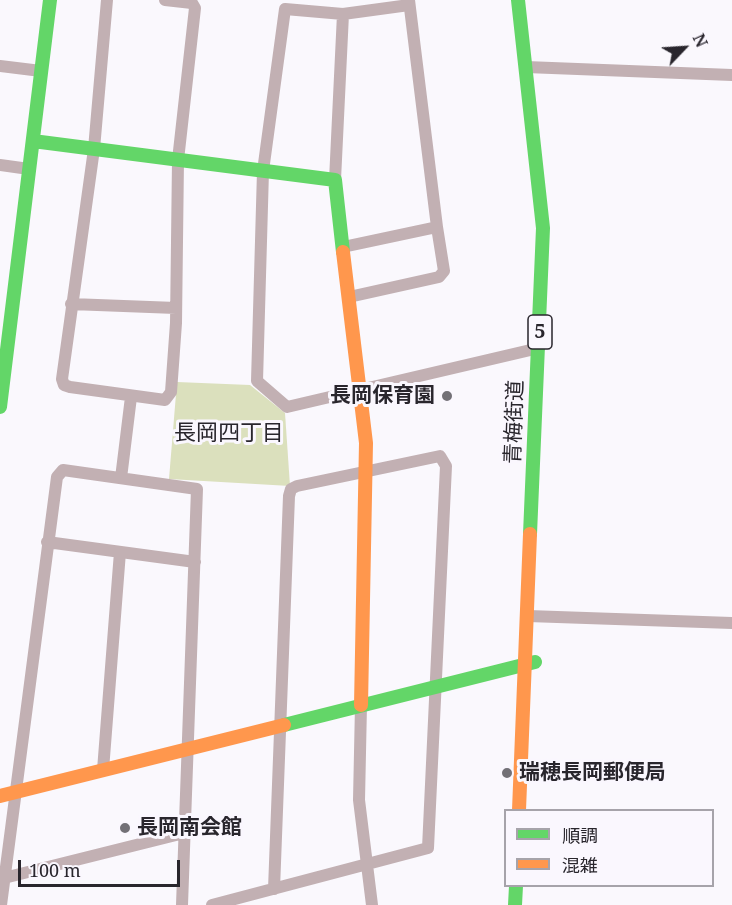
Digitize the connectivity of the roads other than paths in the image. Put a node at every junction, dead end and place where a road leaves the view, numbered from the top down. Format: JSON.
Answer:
{"nodes":[{"id":1,"x":50,"y":0,"type":"edge"},
{"id":2,"x":107,"y":0,"type":"edge"},
{"id":3,"x":165,"y":0,"type":"edge"},
{"id":4,"x":518,"y":0,"type":"edge"},
{"id":5,"x":529,"y":0,"type":"edge"},
{"id":6,"x":409,"y":2,"type":"edge"},
{"id":7,"x":343,"y":14,"type":"junction"},
{"id":8,"x":0,"y":66,"type":"edge"},
{"id":9,"x":532,"y":67,"type":"junction"},
{"id":10,"x":41,"y":71,"type":"junction"},
{"id":11,"x":732,"y":75,"type":"edge"},
{"id":12,"x":33,"y":141,"type":"junction"},
{"id":13,"x":94,"y":149,"type":"junction"},
{"id":14,"x":178,"y":160,"type":"junction"},
{"id":15,"x":0,"y":165,"type":"edge"},
{"id":16,"x":29,"y":169,"type":"junction"},
{"id":17,"x":263,"y":171,"type":"junction"},
{"id":18,"x":335,"y":180,"type":"junction"},
{"id":19,"x":437,"y":227,"type":"junction"},
{"id":20,"x":343,"y":247,"type":"junction"},
{"id":21,"x":349,"y":297,"type":"junction"},
{"id":22,"x":71,"y":304,"type":"junction"},
{"id":23,"x":176,"y":308,"type":"junction"},
{"id":24,"x":539,"y":348,"type":"junction"},
{"id":25,"x":359,"y":390,"type":"junction"},
{"id":26,"x":131,"y":397,"type":"junction"},
{"id":27,"x":0,"y":407,"type":"edge"},
{"id":28,"x":366,"y":471,"type":"junction"},
{"id":29,"x":121,"y":478,"type":"junction"},
{"id":30,"x":48,"y":542,"type":"junction"},
{"id":31,"x":120,"y":552,"type":"junction"},
{"id":32,"x":195,"y":562,"type":"junction"},
{"id":33,"x":533,"y":617,"type":"junction"},
{"id":34,"x":732,"y":623,"type":"edge"},
{"id":35,"x":530,"y":663,"type":"junction"},
{"id":36,"x":436,"y":687,"type":"junction"},
{"id":37,"x":361,"y":705,"type":"junction"},
{"id":38,"x":281,"y":725,"type":"junction"},
{"id":39,"x":188,"y":748,"type":"junction"},
{"id":40,"x":103,"y":770,"type":"junction"},
{"id":41,"x":16,"y":792,"type":"junction"},
{"id":42,"x":0,"y":796,"type":"edge"},
{"id":43,"x":519,"y":809,"type":"edge"},
{"id":44,"x":531,"y":809,"type":"edge"},
{"id":45,"x":184,"y":833,"type":"junction"},
{"id":46,"x":366,"y":866,"type":"junction"},
{"id":47,"x":4,"y":878,"type":"junction"},
{"id":48,"x":516,"y":887,"type":"edge"},
{"id":49,"x":529,"y":887,"type":"edge"},
{"id":50,"x":274,"y":889,"type":"junction"},
{"id":51,"x":1,"y":905,"type":"edge"},
{"id":52,"x":182,"y":905,"type":"edge"},
{"id":53,"x":212,"y":905,"type":"edge"},
{"id":54,"x":372,"y":905,"type":"edge"},
{"id":55,"x":515,"y":905,"type":"edge"},
{"id":56,"x":528,"y":905,"type":"edge"}],
"edges":[{"from":1,"to":10,"type":"street"},
{"from":2,"to":13,"type":"street"},
{"from":3,"to":14,"type":"street"},
{"from":4,"to":9,"type":"street","name":"青梅街道","number":"5"},
{"from":5,"to":9,"type":"street","name":"青梅街道","number":"5"},
{"from":6,"to":7,"type":"street"},
{"from":6,"to":19,"type":"street"},
{"from":7,"to":17,"type":"street"},
{"from":7,"to":18,"type":"street"},
{"from":8,"to":10,"type":"street"},
{"from":9,"to":11,"type":"street"},
{"from":9,"to":24,"type":"street","name":"青梅街道","number":"5"},
{"from":9,"to":33,"type":"street","name":"青梅街道","number":"5"},
{"from":10,"to":12,"type":"street"},
{"from":12,"to":13,"type":"street"},
{"from":12,"to":16,"type":"street"},
{"from":13,"to":14,"type":"street"},
{"from":13,"to":22,"type":"street"},
{"from":14,"to":17,"type":"street"},
{"from":14,"to":23,"type":"street"},
{"from":15,"to":16,"type":"street"},
{"from":16,"to":27,"type":"street"},
{"from":17,"to":18,"type":"street"},
{"from":17,"to":25,"type":"street"},
{"from":18,"to":20,"type":"street"},
{"from":19,"to":20,"type":"street"},
{"from":19,"to":21,"type":"street"},
{"from":20,"to":21,"type":"street"},
{"from":21,"to":25,"type":"street"},
{"from":22,"to":23,"type":"street"},
{"from":22,"to":26,"type":"street"},
{"from":23,"to":26,"type":"street"},
{"from":24,"to":25,"type":"street"},
{"from":24,"to":33,"type":"street","name":"青梅街道","number":"5"},
{"from":25,"to":28,"type":"street"},
{"from":26,"to":29,"type":"street"},
{"from":28,"to":36,"type":"street"},
{"from":28,"to":37,"type":"street"},
{"from":28,"to":38,"type":"street"},
{"from":29,"to":30,"type":"street"},
{"from":29,"to":32,"type":"street"},
{"from":30,"to":31,"type":"street"},
{"from":30,"to":41,"type":"street"},
{"from":31,"to":32,"type":"street"},
{"from":31,"to":40,"type":"street"},
{"from":32,"to":39,"type":"street"},
{"from":33,"to":34,"type":"street"},
{"from":33,"to":35,"type":"street","name":"青梅街道","number":"5"},
{"from":35,"to":36,"type":"street"},
{"from":35,"to":43,"type":"street","name":"青梅街道","number":"5"},
{"from":35,"to":44,"type":"street","name":"青梅街道","number":"5"},
{"from":36,"to":37,"type":"street"},
{"from":36,"to":46,"type":"street"},
{"from":37,"to":38,"type":"street"},
{"from":37,"to":46,"type":"street"},
{"from":38,"to":39,"type":"street"},
{"from":38,"to":50,"type":"street"},
{"from":39,"to":40,"type":"street"},
{"from":39,"to":45,"type":"street"},
{"from":40,"to":41,"type":"street"},
{"from":41,"to":42,"type":"street"},
{"from":41,"to":47,"type":"street"},
{"from":45,"to":47,"type":"street"},
{"from":45,"to":52,"type":"street"},
{"from":46,"to":50,"type":"street"},
{"from":46,"to":54,"type":"street"},
{"from":47,"to":51,"type":"street"},
{"from":48,"to":55,"type":"street"},
{"from":49,"to":56,"type":"street"},
{"from":50,"to":53,"type":"street"}]}
